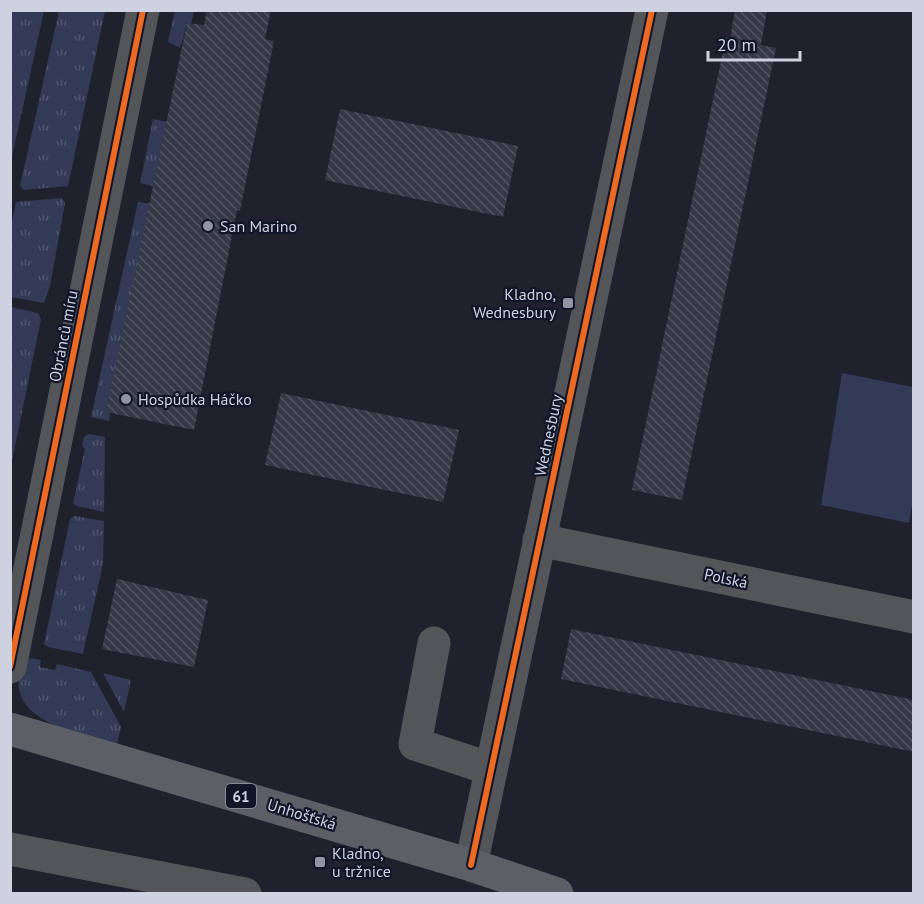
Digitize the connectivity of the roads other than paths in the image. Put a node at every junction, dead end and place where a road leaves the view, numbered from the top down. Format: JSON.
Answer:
{"nodes":[{"id":1,"x":143,"y":10,"type":"edge"},
{"id":2,"x":652,"y":10,"type":"edge"},
{"id":3,"x":539,"y":540,"type":"junction"},
{"id":4,"x":914,"y":617,"type":"edge"},
{"id":5,"x":434,"y":643,"type":"dead end"},
{"id":6,"x":10,"y":668,"type":"edge"},
{"id":7,"x":10,"y":729,"type":"edge"},
{"id":8,"x":491,"y":769,"type":"junction"},
{"id":9,"x":10,"y":849,"type":"edge"},
{"id":10,"x":471,"y":865,"type":"junction"},
{"id":11,"x":245,"y":894,"type":"edge"},
{"id":12,"x":557,"y":894,"type":"edge"}],
"edges":[{"from":1,"to":6,"type":"street","name":"Obránců míru"},
{"from":2,"to":3,"type":"street","name":"Wednesbury"},
{"from":3,"to":4,"type":"street","name":"Polská"},
{"from":3,"to":8,"type":"street","name":"Wednesbury"},
{"from":5,"to":8,"type":"street"},
{"from":7,"to":10,"type":"main road","name":"Unhošťská","number":"61"},
{"from":8,"to":10,"type":"street","name":"Wednesbury"},
{"from":9,"to":11,"type":"street"},
{"from":10,"to":12,"type":"main road","name":"Unhošťská","number":"61"}]}
